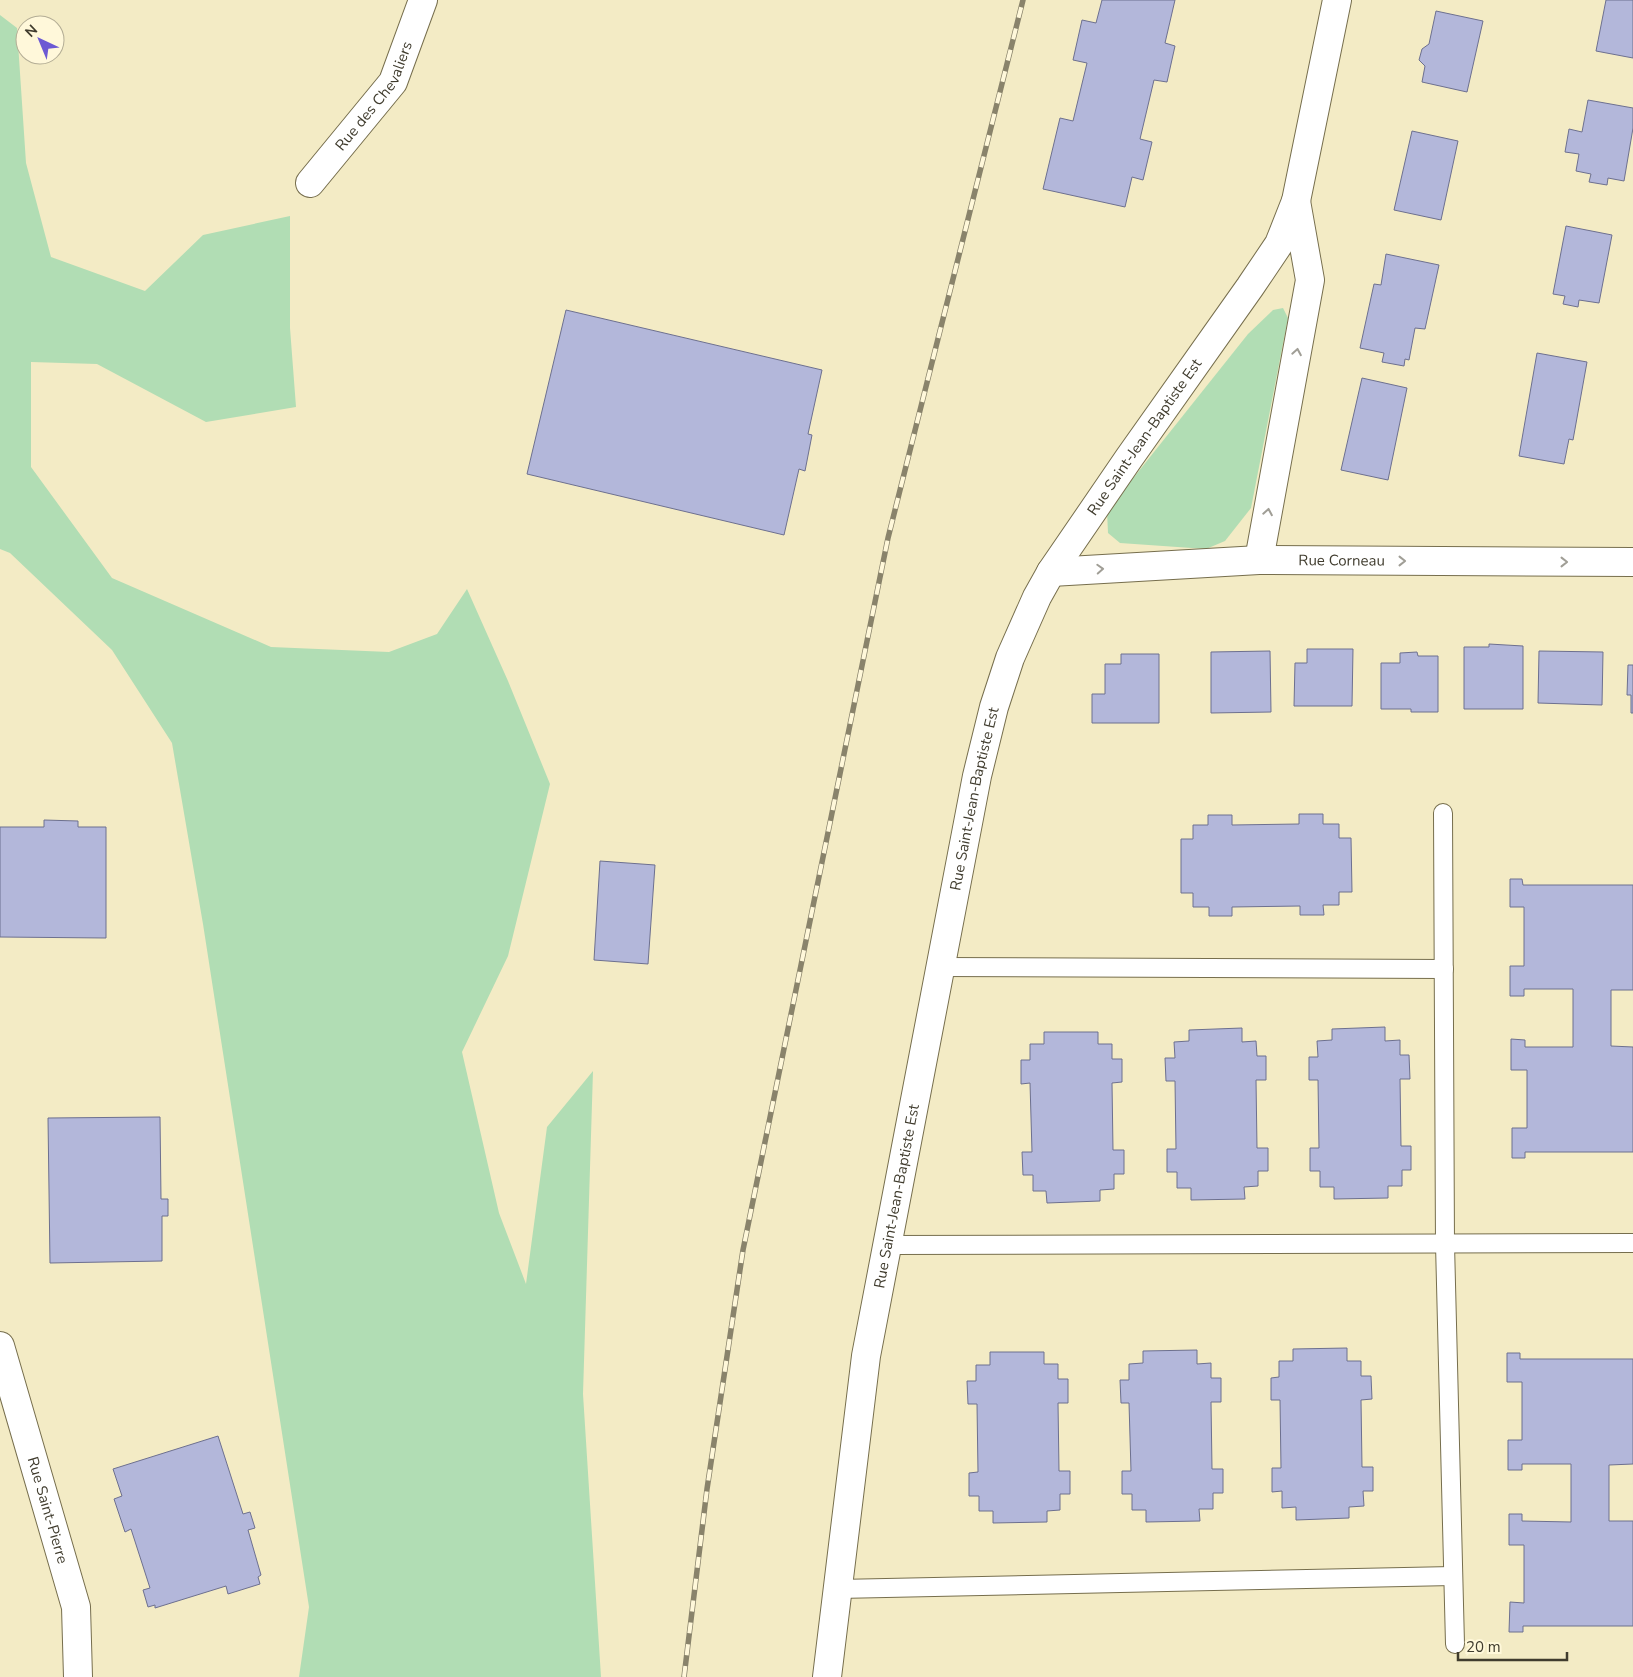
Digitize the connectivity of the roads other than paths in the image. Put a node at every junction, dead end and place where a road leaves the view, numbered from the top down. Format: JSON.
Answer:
{"nodes":[{"id":1,"x":423,"y":0,"type":"edge"},
{"id":2,"x":1337,"y":0,"type":"edge"},
{"id":3,"x":310,"y":183,"type":"dead end"},
{"id":4,"x":1296,"y":201,"type":"junction"},
{"id":5,"x":1259,"y":560,"type":"junction"},
{"id":6,"x":1633,"y":562,"type":"edge"},
{"id":7,"x":1051,"y":572,"type":"junction"},
{"id":8,"x":1443,"y":813,"type":"dead end"},
{"id":9,"x":940,"y":968,"type":"junction"},
{"id":10,"x":1444,"y":969,"type":"junction"},
{"id":11,"x":1445,"y":1244,"type":"junction"},
{"id":12,"x":1633,"y":1244,"type":"edge"},
{"id":13,"x":887,"y":1246,"type":"junction"},
{"id":14,"x":0,"y":1346,"type":"edge"},
{"id":15,"x":1453,"y":1576,"type":"junction"},
{"id":16,"x":838,"y":1589,"type":"junction"},
{"id":17,"x":1455,"y":1644,"type":"dead end"},
{"id":18,"x":78,"y":1677,"type":"edge"},
{"id":19,"x":828,"y":1677,"type":"edge"}],
"edges":[{"from":1,"to":3,"type":"street","name":"Rue des Chevaliers"},
{"from":2,"to":4,"type":"street","name":"Rue Saint-Jean-Baptiste Est"},
{"from":5,"to":4,"type":"street","one_way":true},
{"from":4,"to":7,"type":"street","name":"Rue Saint-Jean-Baptiste Est"},
{"from":5,"to":6,"type":"street","name":"Rue Corneau","one_way":true},
{"from":7,"to":5,"type":"street","name":"Rue Corneau","one_way":true},
{"from":7,"to":9,"type":"street","name":"Rue Saint-Jean-Baptiste Est"},
{"from":8,"to":10,"type":"lane"},
{"from":9,"to":10,"type":"lane"},
{"from":9,"to":13,"type":"street","name":"Rue Saint-Jean-Baptiste Est"},
{"from":10,"to":11,"type":"lane"},
{"from":11,"to":12,"type":"lane"},
{"from":11,"to":13,"type":"lane"},
{"from":11,"to":15,"type":"lane"},
{"from":13,"to":16,"type":"street","name":"Rue Saint-Jean-Baptiste Est"},
{"from":14,"to":18,"type":"street","name":"Rue Saint-Pierre"},
{"from":15,"to":16,"type":"lane"},
{"from":15,"to":17,"type":"lane"},
{"from":16,"to":19,"type":"street","name":"Rue Saint-Jean-Baptiste Est"}]}
